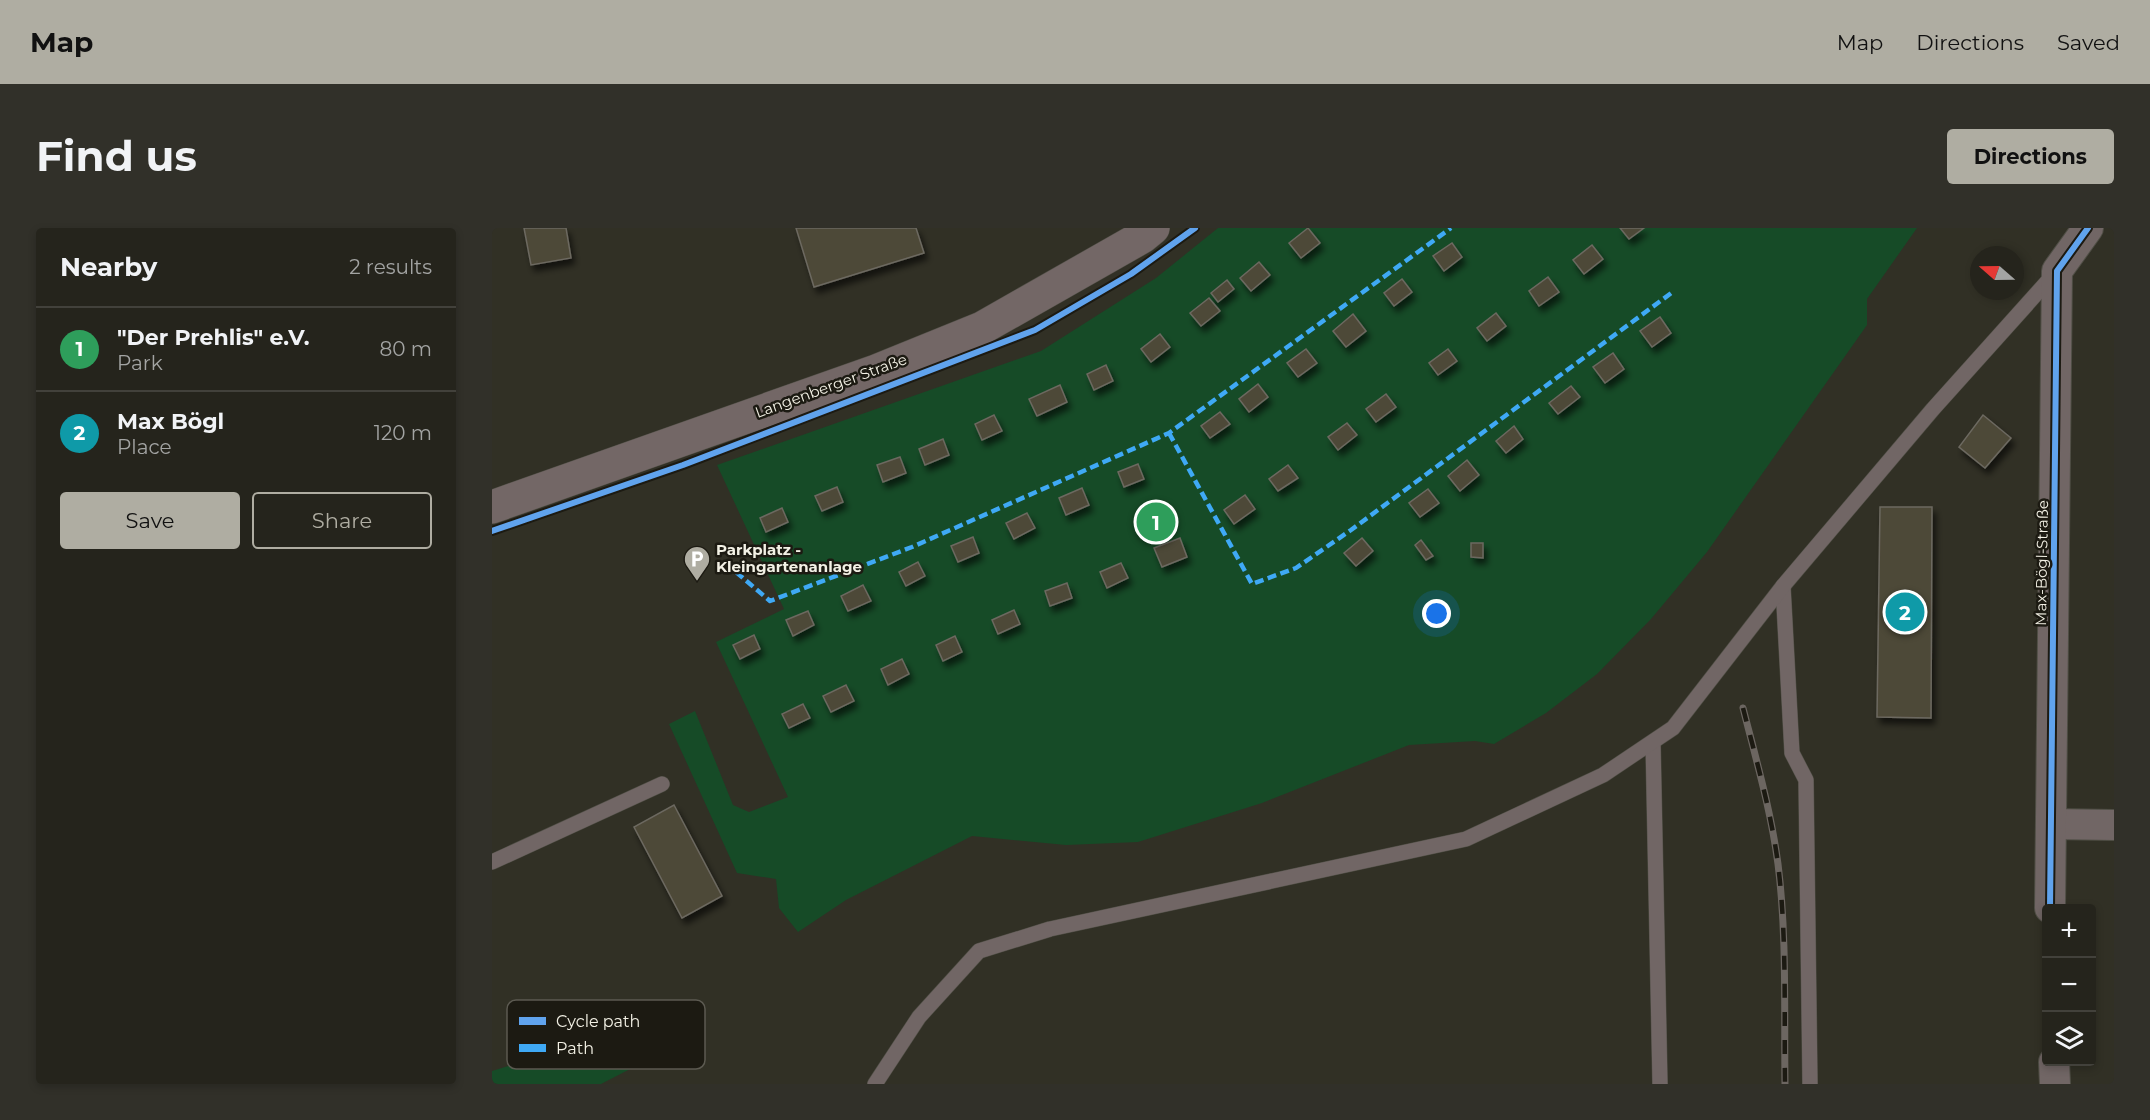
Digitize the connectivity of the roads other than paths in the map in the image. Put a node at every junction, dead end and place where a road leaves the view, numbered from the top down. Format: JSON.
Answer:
{"nodes":[{"id":1,"x":1153,"y":228,"type":"edge"},
{"id":2,"x":2088,"y":228,"type":"edge"},
{"id":3,"x":2057,"y":271,"type":"junction"},
{"id":4,"x":492,"y":507,"type":"edge"},
{"id":5,"x":1783,"y":586,"type":"junction"},
{"id":6,"x":1653,"y":742,"type":"junction"},
{"id":7,"x":662,"y":784,"type":"dead end"},
{"id":8,"x":2052,"y":824,"type":"junction"},
{"id":9,"x":2114,"y":825,"type":"edge"},
{"id":10,"x":492,"y":862,"type":"edge"},
{"id":11,"x":2050,"y":904,"type":"edge"},
{"id":12,"x":2054,"y":1066,"type":"edge"},
{"id":13,"x":875,"y":1084,"type":"edge"},
{"id":14,"x":1660,"y":1084,"type":"edge"},
{"id":15,"x":1810,"y":1084,"type":"edge"},
{"id":16,"x":2055,"y":1084,"type":"edge"}],
"edges":[{"from":1,"to":4,"type":"main road","name":"Langenberger Straße"},
{"from":2,"to":3,"type":"street"},
{"from":3,"to":5,"type":"lane"},
{"from":3,"to":8,"type":"street","name":"Max-Bögl-Straße"},
{"from":5,"to":6,"type":"lane"},
{"from":5,"to":15,"type":"lane"},
{"from":6,"to":13,"type":"lane"},
{"from":6,"to":14,"type":"lane"},
{"from":7,"to":10,"type":"lane"},
{"from":8,"to":9,"type":"street"},
{"from":8,"to":11,"type":"street","name":"Max-Bögl-Straße"},
{"from":12,"to":16,"type":"street"}]}
